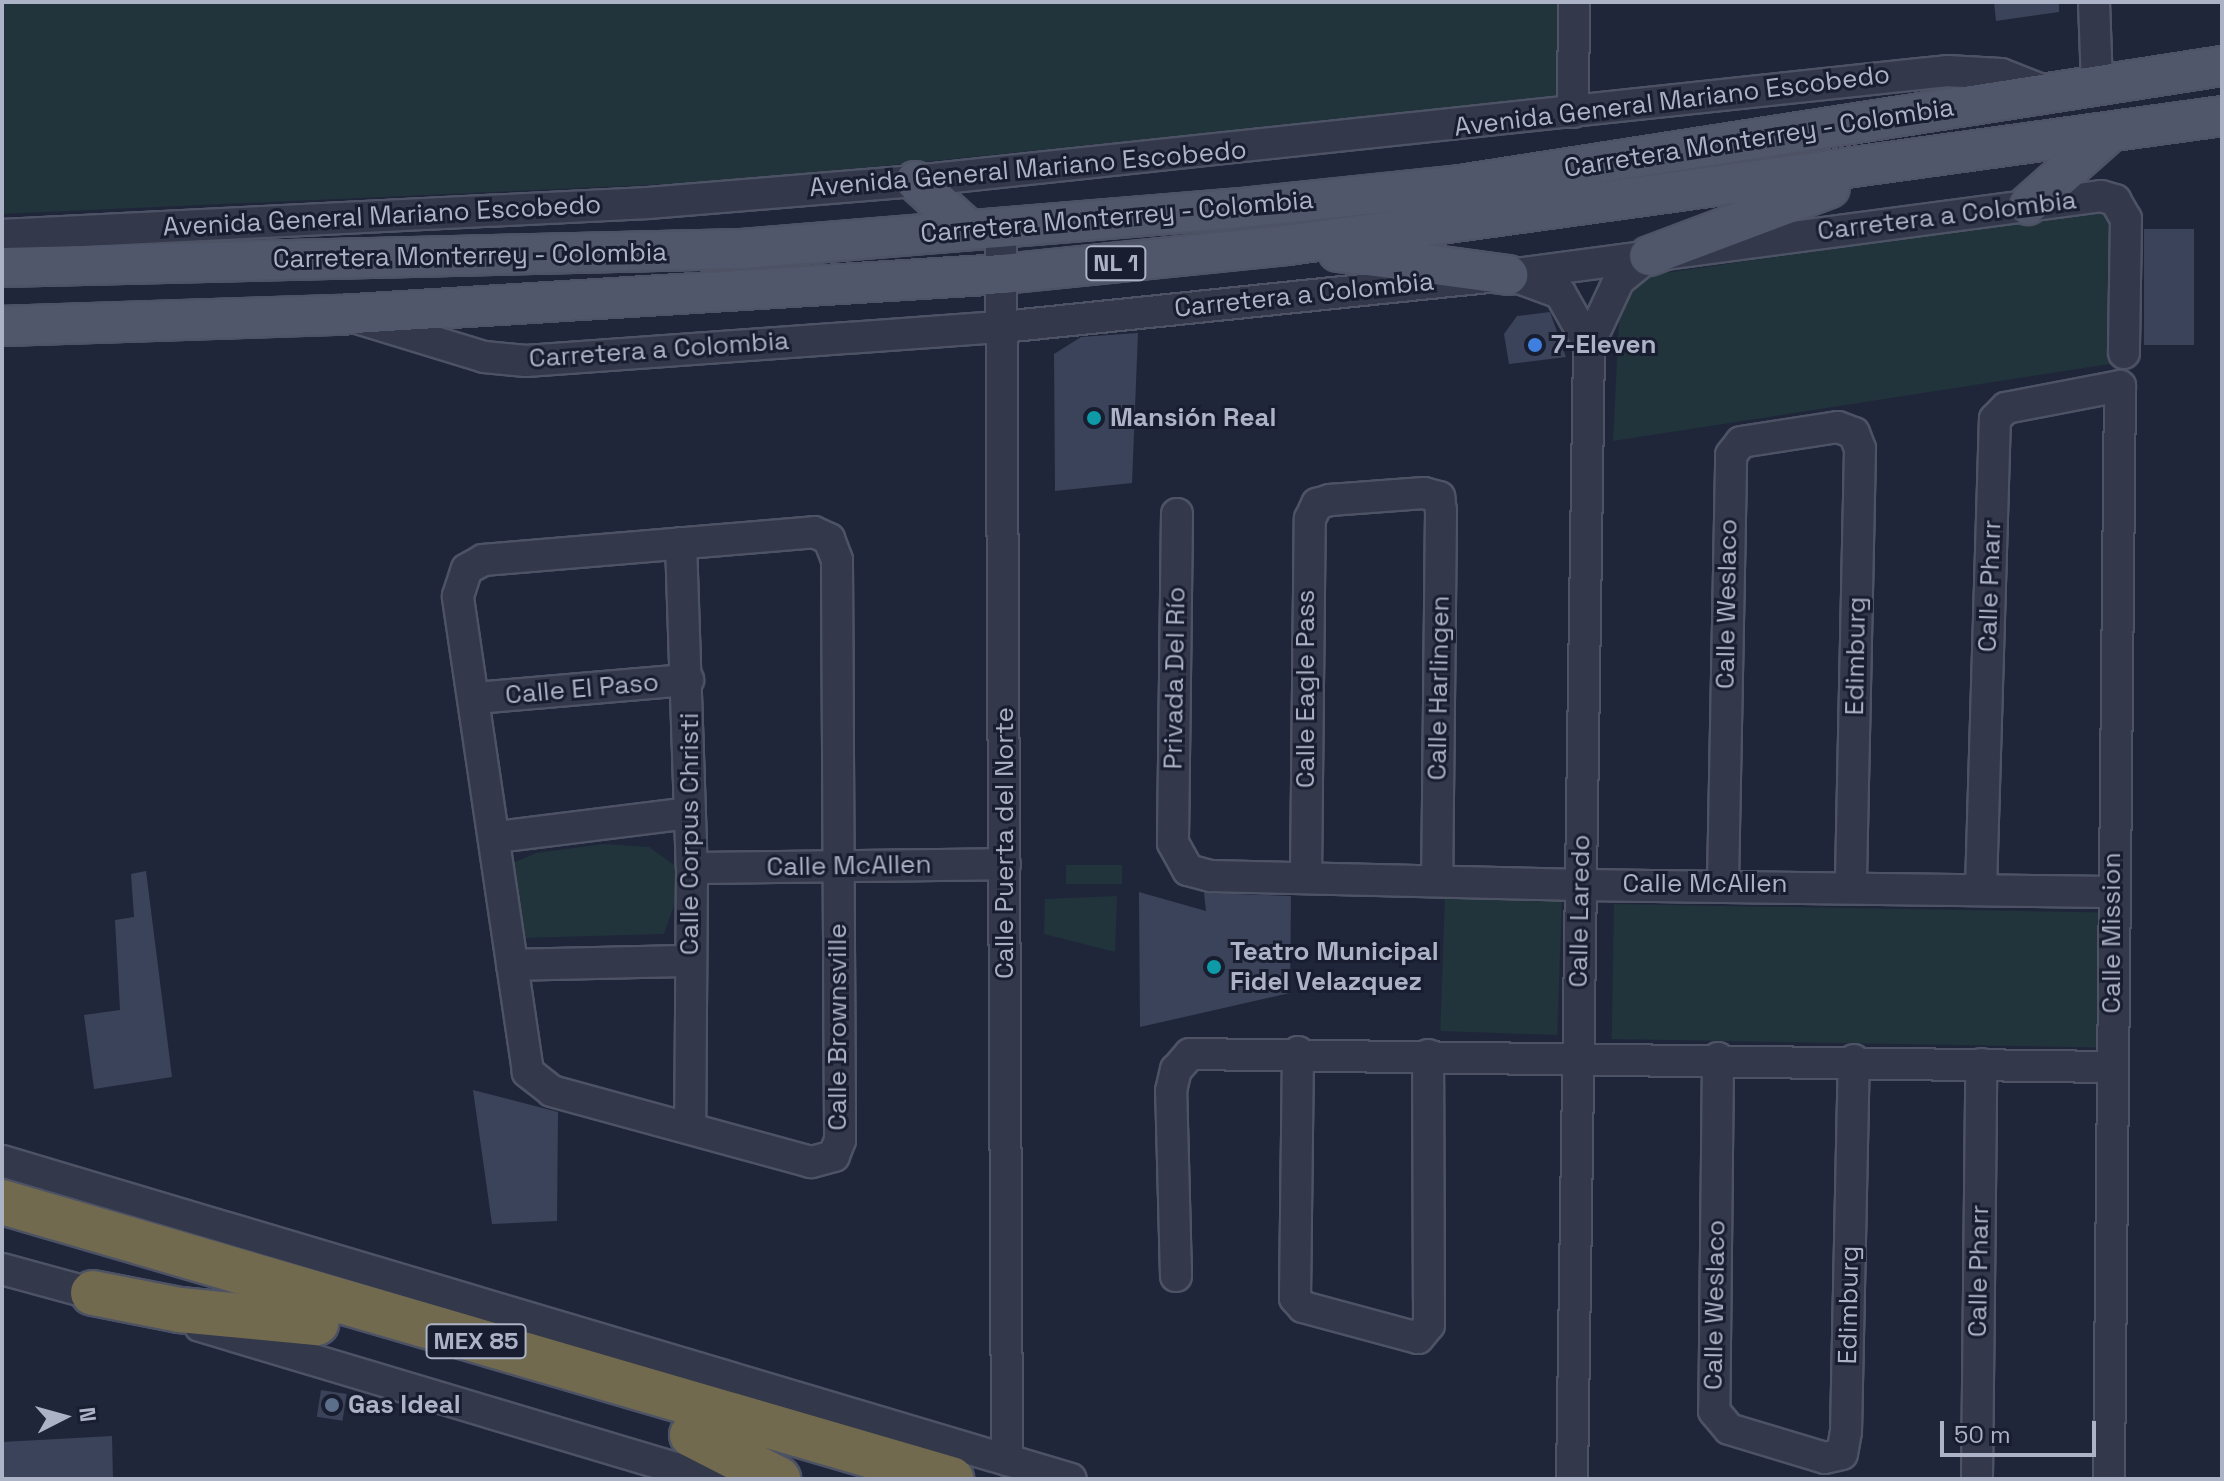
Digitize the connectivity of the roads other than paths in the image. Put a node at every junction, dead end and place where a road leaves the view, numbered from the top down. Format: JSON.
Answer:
{"nodes":[{"id":1,"x":1574,"y":2,"type":"edge"},
{"id":2,"x":2094,"y":2,"type":"edge"},
{"id":3,"x":2222,"y":66,"type":"edge"},
{"id":4,"x":2097,"y":85,"type":"junction"},
{"id":5,"x":2047,"y":92,"type":"junction"},
{"id":6,"x":1573,"y":112,"type":"junction"},
{"id":7,"x":2222,"y":116,"type":"edge"},
{"id":8,"x":2108,"y":134,"type":"junction"},
{"id":9,"x":1887,"y":166,"type":"junction"},
{"id":10,"x":915,"y":181,"type":"junction"},
{"id":11,"x":2028,"y":205,"type":"junction"},
{"id":12,"x":985,"y":228,"type":"junction"},
{"id":13,"x":2,"y":235,"type":"edge"},
{"id":14,"x":1288,"y":245,"type":"junction"},
{"id":15,"x":1649,"y":256,"type":"junction"},
{"id":16,"x":2,"y":267,"type":"edge"},
{"id":17,"x":1003,"y":274,"type":"junction"},
{"id":18,"x":1508,"y":275,"type":"junction"},
{"id":19,"x":338,"y":315,"type":"junction"},
{"id":20,"x":2,"y":326,"type":"edge"},
{"id":21,"x":1003,"y":327,"type":"junction"},
{"id":22,"x":1589,"y":344,"type":"junction"},
{"id":23,"x":2124,"y":353,"type":"dead end"},
{"id":24,"x":2121,"y":387,"type":"joint"},
{"id":25,"x":1851,"y":430,"type":"joint"},
{"id":26,"x":1439,"y":497,"type":"joint"},
{"id":27,"x":1177,"y":514,"type":"dead end"},
{"id":28,"x":681,"y":543,"type":"junction"},
{"id":29,"x":688,"y":680,"type":"junction"},
{"id":30,"x":476,"y":698,"type":"junction"},
{"id":31,"x":690,"y":813,"type":"junction"},
{"id":32,"x":497,"y":837,"type":"junction"},
{"id":33,"x":1173,"y":843,"type":"joint"},
{"id":34,"x":1005,"y":864,"type":"junction"},
{"id":35,"x":837,"y":866,"type":"junction"},
{"id":36,"x":692,"y":868,"type":"junction"},
{"id":37,"x":1306,"y":877,"type":"junction"},
{"id":38,"x":1437,"y":879,"type":"junction"},
{"id":39,"x":1723,"y":883,"type":"junction"},
{"id":40,"x":1581,"y":885,"type":"junction"},
{"id":41,"x":1851,"y":886,"type":"junction"},
{"id":42,"x":1981,"y":888,"type":"junction"},
{"id":43,"x":2111,"y":892,"type":"junction"},
{"id":44,"x":691,"y":961,"type":"junction"},
{"id":45,"x":512,"y":965,"type":"junction"},
{"id":46,"x":1298,"y":1052,"type":"junction"},
{"id":47,"x":1428,"y":1055,"type":"junction"},
{"id":48,"x":1578,"y":1055,"type":"junction"},
{"id":49,"x":1718,"y":1058,"type":"junction"},
{"id":50,"x":1854,"y":1060,"type":"junction"},
{"id":51,"x":1981,"y":1064,"type":"junction"},
{"id":52,"x":2112,"y":1067,"type":"junction"},
{"id":53,"x":690,"y":1126,"type":"junction"},
{"id":54,"x":2,"y":1161,"type":"edge"},
{"id":55,"x":2,"y":1174,"type":"edge"},
{"id":56,"x":2,"y":1202,"type":"edge"},
{"id":57,"x":2,"y":1232,"type":"edge"},
{"id":58,"x":182,"y":1253,"type":"junction"},
{"id":59,"x":2,"y":1269,"type":"edge"},
{"id":60,"x":1176,"y":1276,"type":"dead end"},
{"id":61,"x":93,"y":1293,"type":"junction"},
{"id":62,"x":316,"y":1323,"type":"junction"},
{"id":63,"x":692,"y":1435,"type":"junction"},
{"id":64,"x":1842,"y":1454,"type":"joint"},
{"id":65,"x":1007,"y":1460,"type":"junction"},
{"id":66,"x":712,"y":1479,"type":"edge"},
{"id":67,"x":778,"y":1479,"type":"edge"},
{"id":68,"x":845,"y":1479,"type":"edge"},
{"id":69,"x":951,"y":1479,"type":"edge"},
{"id":70,"x":1071,"y":1479,"type":"edge"},
{"id":71,"x":1572,"y":1479,"type":"edge"},
{"id":72,"x":1977,"y":1479,"type":"edge"},
{"id":73,"x":2109,"y":1479,"type":"edge"}],
"edges":[{"from":1,"to":6,"type":"street"},
{"from":2,"to":4,"type":"street"},
{"from":3,"to":4,"type":"main road","name":"Carretera Monterrey - Colombia","number":"NL 1"},
{"from":4,"to":5,"type":"main road","name":"Carretera Monterrey - Colombia","number":"NL 1"},
{"from":5,"to":6,"type":"street","name":"Avenida General Mariano Escobedo","number":"NL 1"},
{"from":5,"to":12,"type":"main road","name":"Carretera Monterrey - Colombia","number":"NL 1"},
{"from":6,"to":10,"type":"street","name":"Avenida General Mariano Escobedo","number":"NL 1"},
{"from":7,"to":8,"type":"main road","name":"Carretera Monterrey - Colombia","number":"NL 1"},
{"from":8,"to":9,"type":"main road","name":"Carretera Monterrey - Colombia","number":"NL 1"},
{"from":8,"to":11,"type":"main road"},
{"from":9,"to":14,"type":"main road","name":"Carretera Monterrey - Colombia","number":"NL 1"},
{"from":9,"to":15,"type":"main road"},
{"from":10,"to":12,"type":"main road"},
{"from":10,"to":13,"type":"street","name":"Avenida General Mariano Escobedo","number":"NL 1"},
{"from":11,"to":15,"type":"street","name":"Carretera a Colombia"},
{"from":11,"to":23,"type":"street","name":"Carretera a Colombia"},
{"from":12,"to":16,"type":"main road","name":"Carretera Monterrey - Colombia","number":"NL 1"},
{"from":12,"to":17,"type":"street","name":"Calle Puerta del Norte"},
{"from":14,"to":17,"type":"main road","name":"Carretera Monterrey - Colombia","number":"NL 1"},
{"from":14,"to":18,"type":"main road"},
{"from":15,"to":18,"type":"street","name":"Carretera a Colombia"},
{"from":15,"to":22,"type":"street","name":"Calle Laredo"},
{"from":17,"to":19,"type":"main road","name":"Carretera Monterrey - Colombia","number":"NL 1"},
{"from":17,"to":21,"type":"street","name":"Calle Puerta del Norte"},
{"from":18,"to":21,"type":"street","name":"Carretera a Colombia"},
{"from":18,"to":22,"type":"street"},
{"from":19,"to":20,"type":"main road","name":"Carretera Monterrey - Colombia","number":"NL 1"},
{"from":19,"to":21,"type":"street","name":"Carretera a Colombia"},
{"from":21,"to":34,"type":"street","name":"Calle Puerta del Norte"},
{"from":22,"to":40,"type":"street","name":"Calle Laredo"},
{"from":24,"to":42,"type":"street","name":"Calle Pharr"},
{"from":24,"to":43,"type":"street","name":"Calle Mission"},
{"from":25,"to":39,"type":"street","name":"Calle Weslaco"},
{"from":25,"to":41,"type":"street","name":"Edimburg"},
{"from":26,"to":37,"type":"street","name":"Calle Eagle Pass"},
{"from":26,"to":38,"type":"street","name":"Calle Harlingen"},
{"from":27,"to":33,"type":"street","name":"Privada Del Río"},
{"from":28,"to":29,"type":"street","name":"Calle Corpus Christi"},
{"from":28,"to":30,"type":"street","name":"Calle Brownsville"},
{"from":28,"to":35,"type":"street","name":"Calle Brownsville"},
{"from":29,"to":30,"type":"street","name":"Calle El Paso"},
{"from":29,"to":31,"type":"street","name":"Calle Corpus Christi"},
{"from":30,"to":32,"type":"street","name":"Calle Brownsville"},
{"from":31,"to":32,"type":"street"},
{"from":31,"to":36,"type":"street","name":"Calle Corpus Christi"},
{"from":32,"to":45,"type":"street","name":"Calle Brownsville"},
{"from":33,"to":37,"type":"street","name":"Calle McAllen"},
{"from":34,"to":35,"type":"street","name":"Calle McAllen"},
{"from":34,"to":65,"type":"street","name":"Calle Puerta del Norte"},
{"from":35,"to":36,"type":"street","name":"Calle McAllen"},
{"from":35,"to":53,"type":"street","name":"Calle Brownsville"},
{"from":36,"to":44,"type":"street","name":"Calle Corpus Christi"},
{"from":37,"to":38,"type":"street","name":"Calle McAllen"},
{"from":38,"to":40,"type":"street","name":"Calle McAllen"},
{"from":39,"to":40,"type":"street","name":"Calle McAllen"},
{"from":39,"to":41,"type":"street","name":"Calle McAllen"},
{"from":40,"to":48,"type":"street","name":"Calle Laredo"},
{"from":41,"to":42,"type":"street","name":"Calle McAllen"},
{"from":42,"to":43,"type":"street","name":"Calle McAllen"},
{"from":43,"to":52,"type":"street","name":"Calle Mission"},
{"from":44,"to":45,"type":"street"},
{"from":44,"to":53,"type":"street","name":"Calle Corpus Christi"},
{"from":45,"to":53,"type":"street","name":"Calle Brownsville"},
{"from":46,"to":47,"type":"street"},
{"from":46,"to":47,"type":"street"},
{"from":46,"to":60,"type":"street"},
{"from":47,"to":48,"type":"street"},
{"from":48,"to":49,"type":"street"},
{"from":48,"to":71,"type":"street","name":"Calle Laredo"},
{"from":49,"to":50,"type":"street"},
{"from":49,"to":64,"type":"street","name":"Calle Weslaco"},
{"from":50,"to":51,"type":"street"},
{"from":50,"to":64,"type":"street","name":"Edimburg"},
{"from":51,"to":52,"type":"street"},
{"from":51,"to":72,"type":"street","name":"Calle Pharr"},
{"from":52,"to":73,"type":"street","name":"Calle Mission"},
{"from":54,"to":65,"type":"street"},
{"from":55,"to":58,"type":"highway"},
{"from":56,"to":58,"type":"highway","number":"MEX 85"},
{"from":57,"to":62,"type":"highway","number":"MEX 85"},
{"from":58,"to":69,"type":"highway","number":"MEX 85"},
{"from":59,"to":61,"type":"street"},
{"from":61,"to":62,"type":"highway"},
{"from":61,"to":66,"type":"street"},
{"from":62,"to":63,"type":"highway","number":"MEX 85"},
{"from":63,"to":67,"type":"highway"},
{"from":63,"to":68,"type":"highway","number":"MEX 85"},
{"from":65,"to":70,"type":"street"}]}
